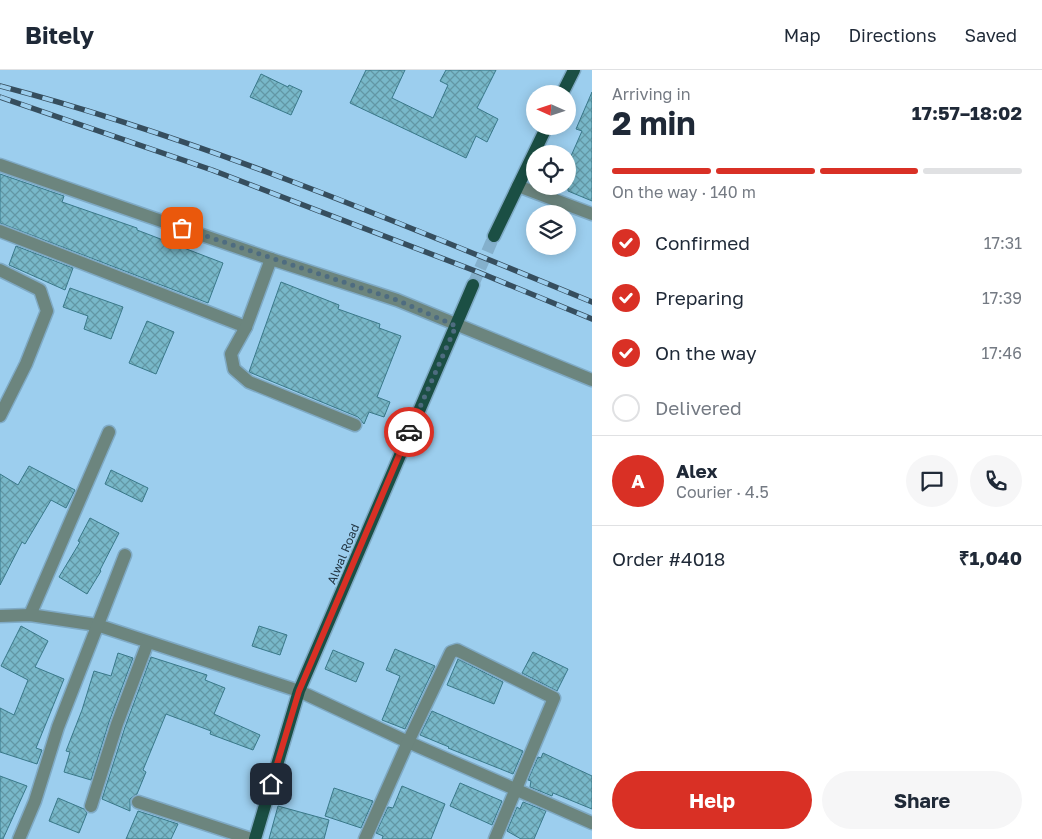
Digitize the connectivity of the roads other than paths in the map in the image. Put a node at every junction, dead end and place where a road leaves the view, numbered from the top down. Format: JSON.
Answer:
{"nodes":[{"id":1,"x":574,"y":70,"type":"edge"},
{"id":2,"x":566,"y":85,"type":"edge"},
{"id":3,"x":543,"y":135,"type":"edge"},
{"id":4,"x":0,"y":165,"type":"edge"},
{"id":5,"x":518,"y":186,"type":"junction"},
{"id":6,"x":592,"y":214,"type":"edge"},
{"id":7,"x":0,"y":231,"type":"edge"},
{"id":8,"x":494,"y":236,"type":"tunnel mouth"},
{"id":9,"x":271,"y":259,"type":"junction"},
{"id":10,"x":0,"y":270,"type":"edge"},
{"id":11,"x":473,"y":285,"type":"tunnel mouth"},
{"id":12,"x":456,"y":326,"type":"junction"},
{"id":13,"x":246,"y":327,"type":"junction"},
{"id":14,"x":592,"y":380,"type":"edge"},
{"id":15,"x":0,"y":416,"type":"edge"},
{"id":16,"x":355,"y":425,"type":"dead end"},
{"id":17,"x":109,"y":432,"type":"dead end"},
{"id":18,"x":125,"y":555,"type":"dead end"},
{"id":19,"x":30,"y":615,"type":"junction"},
{"id":20,"x":1,"y":618,"type":"edge"},
{"id":21,"x":97,"y":625,"type":"junction"},
{"id":22,"x":148,"y":642,"type":"junction"},
{"id":23,"x":299,"y":691,"type":"junction"},
{"id":24,"x":408,"y":742,"type":"junction"},
{"id":25,"x":516,"y":788,"type":"junction"},
{"id":26,"x":138,"y":802,"type":"dead end"},
{"id":27,"x":91,"y":806,"type":"dead end"},
{"id":28,"x":592,"y":823,"type":"edge"},
{"id":29,"x":20,"y":839,"type":"edge"},
{"id":30,"x":251,"y":839,"type":"edge"},
{"id":31,"x":255,"y":839,"type":"edge"},
{"id":32,"x":365,"y":839,"type":"edge"},
{"id":33,"x":495,"y":839,"type":"edge"}],
"edges":[{"from":1,"to":2,"type":"main road"},
{"from":3,"to":5,"type":"main road"},
{"from":4,"to":9,"type":"street"},
{"from":5,"to":6,"type":"street"},
{"from":5,"to":8,"type":"main road"},
{"from":7,"to":13,"type":"street"},
{"from":9,"to":12,"type":"street"},
{"from":9,"to":13,"type":"street"},
{"from":10,"to":15,"type":"street"},
{"from":11,"to":12,"type":"main road","name":"Alwal Road"},
{"from":12,"to":14,"type":"street"},
{"from":12,"to":23,"type":"main road","name":"Alwal Road"},
{"from":13,"to":16,"type":"street"},
{"from":17,"to":19,"type":"street"},
{"from":18,"to":21,"type":"street"},
{"from":19,"to":20,"type":"street"},
{"from":19,"to":21,"type":"street"},
{"from":21,"to":22,"type":"street"},
{"from":21,"to":29,"type":"street"},
{"from":22,"to":23,"type":"street"},
{"from":22,"to":27,"type":"street"},
{"from":23,"to":24,"type":"street"},
{"from":23,"to":31,"type":"main road","name":"Alwal Road"},
{"from":24,"to":25,"type":"street"},
{"from":24,"to":25,"type":"street"},
{"from":24,"to":32,"type":"street"},
{"from":25,"to":28,"type":"street"},
{"from":25,"to":33,"type":"street"},
{"from":26,"to":30,"type":"street"}]}
